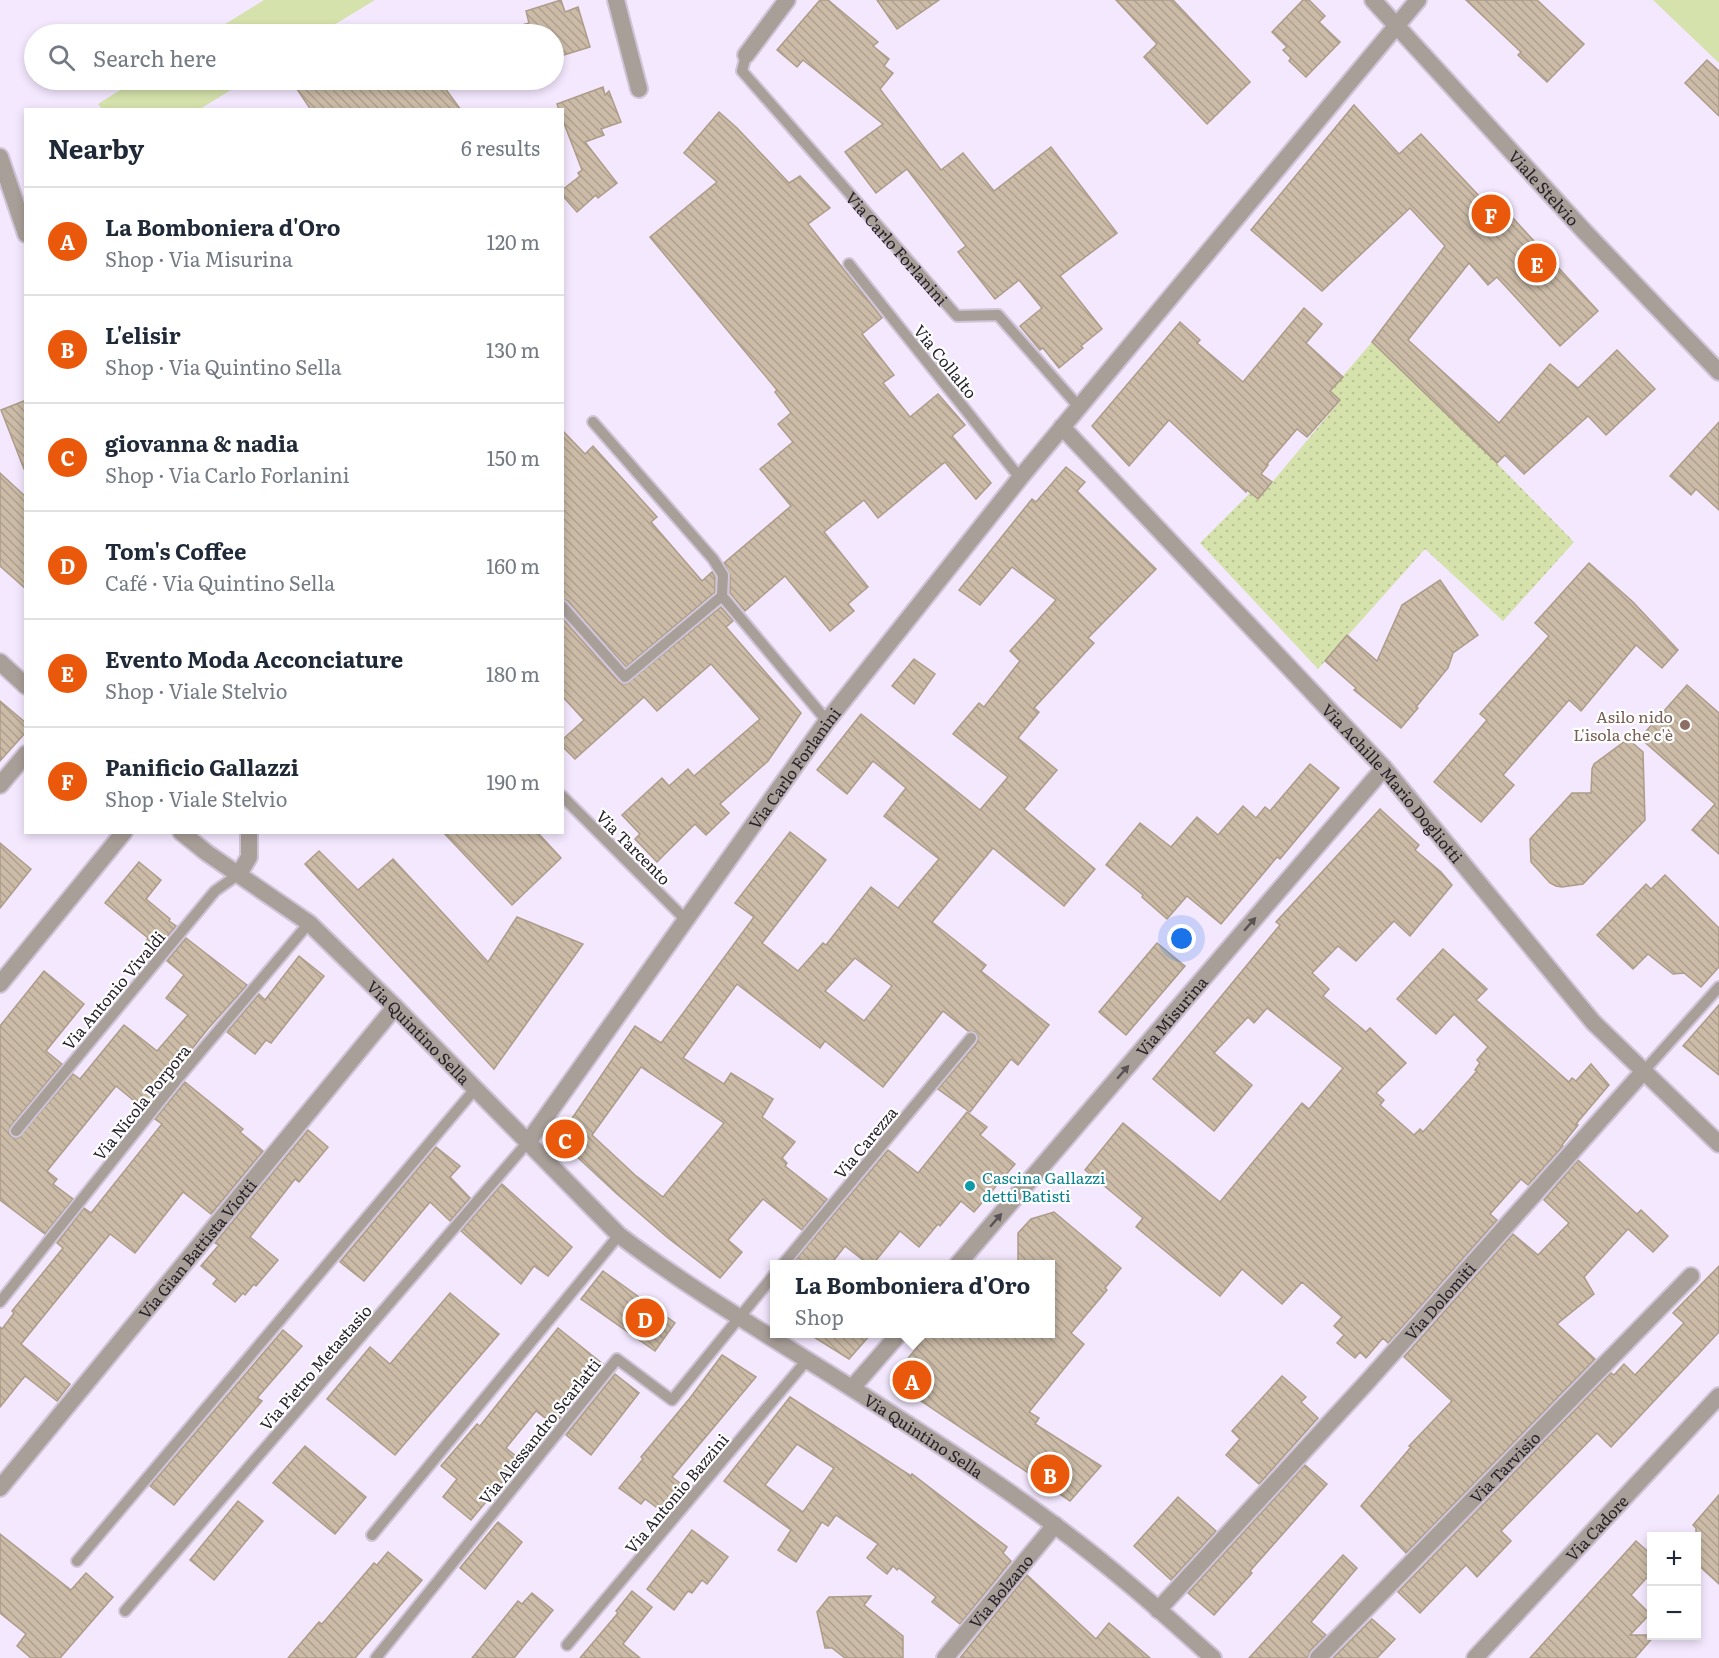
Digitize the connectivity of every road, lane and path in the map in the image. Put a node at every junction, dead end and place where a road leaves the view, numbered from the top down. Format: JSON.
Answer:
{"nodes":[{"id":1,"x":616,"y":0,"type":"edge"},
{"id":2,"x":787,"y":0,"type":"edge"},
{"id":3,"x":1373,"y":0,"type":"edge"},
{"id":4,"x":1418,"y":0,"type":"edge"},
{"id":5,"x":1396,"y":25,"type":"junction"},
{"id":6,"x":746,"y":54,"type":"joint"},
{"id":7,"x":639,"y":89,"type":"dead end"},
{"id":8,"x":0,"y":157,"type":"edge"},
{"id":9,"x":24,"y":231,"type":"edge"},
{"id":10,"x":849,"y":264,"type":"dead end"},
{"id":11,"x":1719,"y":372,"type":"edge"},
{"id":12,"x":1079,"y":407,"type":"junction"},
{"id":13,"x":593,"y":422,"type":"dead end"},
{"id":14,"x":1062,"y":427,"type":"junction"},
{"id":15,"x":1020,"y":478,"type":"junction"},
{"id":16,"x":722,"y":596,"type":"junction"},
{"id":17,"x":564,"y":608,"type":"edge"},
{"id":18,"x":0,"y":662,"type":"edge"},
{"id":19,"x":24,"y":684,"type":"edge"},
{"id":20,"x":828,"y":721,"type":"junction"},
{"id":21,"x":24,"y":756,"type":"edge"},
{"id":22,"x":1384,"y":768,"type":"junction"},
{"id":23,"x":0,"y":785,"type":"edge"},
{"id":24,"x":564,"y":797,"type":"edge"},
{"id":25,"x":122,"y":834,"type":"edge"},
{"id":26,"x":183,"y":834,"type":"edge"},
{"id":27,"x":249,"y":834,"type":"edge"},
{"id":28,"x":239,"y":874,"type":"junction"},
{"id":29,"x":685,"y":920,"type":"junction"},
{"id":30,"x":309,"y":923,"type":"junction"},
{"id":31,"x":0,"y":984,"type":"edge"},
{"id":32,"x":1719,"y":987,"type":"edge"},
{"id":33,"x":395,"y":1007,"type":"junction"},
{"id":34,"x":971,"y":1038,"type":"dead end"},
{"id":35,"x":1643,"y":1072,"type":"junction"},
{"id":36,"x":475,"y":1089,"type":"junction"},
{"id":37,"x":16,"y":1131,"type":"dead end"},
{"id":38,"x":528,"y":1142,"type":"junction"},
{"id":39,"x":1719,"y":1144,"type":"edge"},
{"id":40,"x":619,"y":1235,"type":"junction"},
{"id":41,"x":786,"y":1260,"type":"edge"},
{"id":42,"x":961,"y":1260,"type":"edge"},
{"id":43,"x":1691,"y":1276,"type":"dead end"},
{"id":44,"x":770,"y":1280,"type":"edge"},
{"id":45,"x":0,"y":1302,"type":"edge"},
{"id":46,"x":739,"y":1318,"type":"junction"},
{"id":47,"x":770,"y":1337,"type":"edge"},
{"id":48,"x":771,"y":1338,"type":"edge"},
{"id":49,"x":896,"y":1338,"type":"edge"},
{"id":50,"x":807,"y":1360,"type":"junction"},
{"id":51,"x":852,"y":1388,"type":"junction"},
{"id":52,"x":1719,"y":1396,"type":"edge"},
{"id":53,"x":0,"y":1488,"type":"edge"},
{"id":54,"x":1055,"y":1525,"type":"junction"},
{"id":55,"x":372,"y":1535,"type":"dead end"},
{"id":56,"x":77,"y":1561,"type":"dead end"},
{"id":57,"x":1158,"y":1610,"type":"junction"},
{"id":58,"x":125,"y":1611,"type":"dead end"},
{"id":59,"x":567,"y":1645,"type":"dead end"},
{"id":60,"x":1205,"y":1655,"type":"edge"},
{"id":61,"x":376,"y":1658,"type":"edge"},
{"id":62,"x":945,"y":1658,"type":"edge"},
{"id":63,"x":1318,"y":1658,"type":"edge"},
{"id":64,"x":1475,"y":1658,"type":"edge"}],
"edges":[{"from":1,"to":7,"type":"street"},
{"from":2,"to":6,"type":"street"},
{"from":3,"to":5,"type":"street","name":"Viale Stelvio"},
{"from":4,"to":5,"type":"street","name":"Via Carlo Forlanini"},
{"from":5,"to":11,"type":"street","name":"Viale Stelvio"},
{"from":5,"to":12,"type":"street","name":"Via Carlo Forlanini"},
{"from":6,"to":12,"type":"lane","name":"Via Carlo Forlanini"},
{"from":8,"to":9,"type":"street"},
{"from":10,"to":15,"type":"lane","name":"Via Collalto"},
{"from":12,"to":14,"type":"street","name":"Via Carlo Forlanini"},
{"from":13,"to":16,"type":"lane"},
{"from":14,"to":15,"type":"street","name":"Via Carlo Forlanini"},
{"from":14,"to":22,"type":"street","name":"Via Achille Mario Dogliotti"},
{"from":15,"to":20,"type":"street","name":"Via Carlo Forlanini"},
{"from":16,"to":17,"type":"lane"},
{"from":16,"to":20,"type":"lane"},
{"from":18,"to":19,"type":"street"},
{"from":20,"to":29,"type":"street","name":"Via Carlo Forlanini"},
{"from":21,"to":23,"type":"street"},
{"from":22,"to":35,"type":"street","name":"Via Achille Mario Dogliotti"},
{"from":42,"to":22,"type":"street","name":"Via Misurina","one_way":true},
{"from":24,"to":29,"type":"lane","name":"Via Tarcento"},
{"from":25,"to":31,"type":"street"},
{"from":26,"to":28,"type":"street","name":"Via Quintino Sella"},
{"from":27,"to":28,"type":"street"},
{"from":28,"to":30,"type":"street","name":"Via Quintino Sella"},
{"from":28,"to":37,"type":"lane","name":"Via Antonio Vivaldi"},
{"from":29,"to":38,"type":"street","name":"Via Carlo Forlanini"},
{"from":30,"to":33,"type":"street","name":"Via Quintino Sella"},
{"from":30,"to":45,"type":"lane","name":"Via Nicola Porpora"},
{"from":32,"to":35,"type":"lane","name":"Via Dolomiti"},
{"from":33,"to":36,"type":"street","name":"Via Quintino Sella"},
{"from":33,"to":53,"type":"street","name":"Via Gian Battista Viotti"},
{"from":34,"to":41,"type":"lane","name":"Via Carezza"},
{"from":35,"to":39,"type":"street","name":"Via Achille Mario Dogliotti"},
{"from":35,"to":57,"type":"street","name":"Via Dolomiti"},
{"from":36,"to":38,"type":"street","name":"Via Quintino Sella"},
{"from":36,"to":56,"type":"lane"},
{"from":38,"to":40,"type":"street","name":"Via Quintino Sella"},
{"from":38,"to":58,"type":"lane","name":"Via Pietro Metastasio"},
{"from":40,"to":46,"type":"street","name":"Via Quintino Sella"},
{"from":40,"to":55,"type":"lane"},
{"from":43,"to":63,"type":"street","name":"Via Tarvisio"},
{"from":44,"to":46,"type":"lane"},
{"from":46,"to":47,"type":"street","name":"Via Quintino Sella"},
{"from":46,"to":61,"type":"lane","name":"Via Alessandro Scarlatti"},
{"from":48,"to":50,"type":"street","name":"Via Quintino Sella"},
{"from":49,"to":51,"type":"street"},
{"from":50,"to":51,"type":"street","name":"Via Quintino Sella"},
{"from":50,"to":59,"type":"lane","name":"Via Antonio Bazzini"},
{"from":51,"to":54,"type":"street","name":"Via Quintino Sella"},
{"from":52,"to":64,"type":"street","name":"Via Cadore"},
{"from":54,"to":57,"type":"street","name":"Via Quintino Sella"},
{"from":54,"to":62,"type":"street","name":"Via Bolzano"},
{"from":57,"to":60,"type":"street","name":"Via Quintino Sella"}]}
